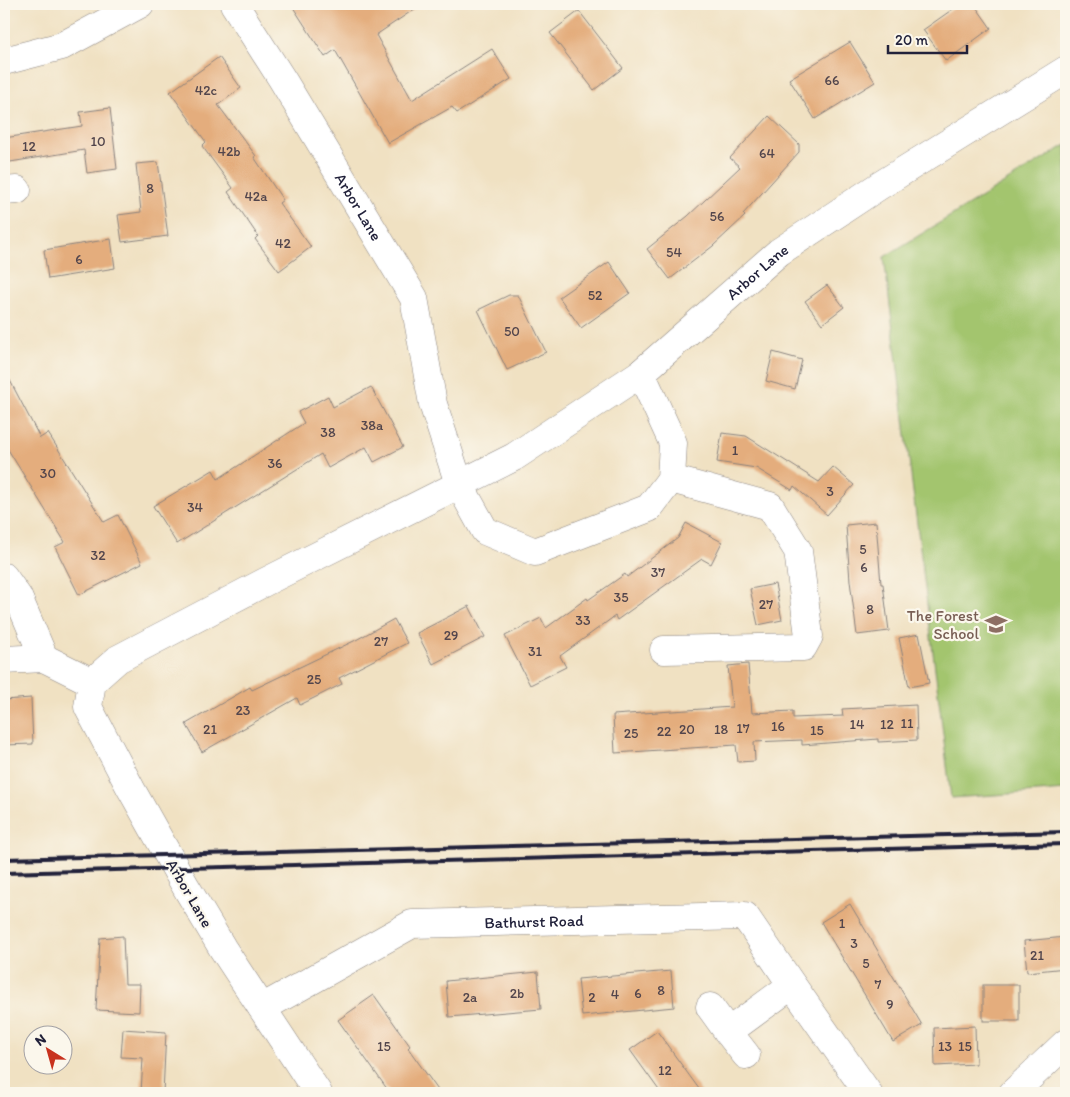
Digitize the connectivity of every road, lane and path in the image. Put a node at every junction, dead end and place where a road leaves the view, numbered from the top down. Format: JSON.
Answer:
{"nodes":[{"id":1,"x":140,"y":4,"type":"edge"},
{"id":2,"x":234,"y":4,"type":"edge"},
{"id":3,"x":4,"y":61,"type":"edge"},
{"id":4,"x":1066,"y":70,"type":"edge"},
{"id":5,"x":641,"y":373,"type":"junction"},
{"id":6,"x":671,"y":479,"type":"junction"},
{"id":7,"x":459,"y":484,"type":"junction"},
{"id":8,"x":4,"y":577,"type":"edge"},
{"id":9,"x":664,"y":650,"type":"dead end"},
{"id":10,"x":44,"y":658,"type":"junction"},
{"id":11,"x":4,"y":660,"type":"edge"},
{"id":12,"x":92,"y":682,"type":"junction"},
{"id":13,"x":792,"y":985,"type":"junction"},
{"id":14,"x":710,"y":1007,"type":"dead end"},
{"id":15,"x":262,"y":1008,"type":"junction"},
{"id":16,"x":728,"y":1032,"type":"junction"},
{"id":17,"x":1066,"y":1043,"type":"edge"},
{"id":18,"x":746,"y":1055,"type":"dead end"},
{"id":19,"x":318,"y":1093,"type":"edge"},
{"id":20,"x":868,"y":1093,"type":"edge"},
{"id":21,"x":1013,"y":1093,"type":"edge"}],
"edges":[{"from":1,"to":3,"type":"street"},
{"from":2,"to":7,"type":"street","name":"Arbor Lane"},
{"from":4,"to":5,"type":"street","name":"Arbor Lane"},
{"from":5,"to":6,"type":"street"},
{"from":5,"to":7,"type":"street","name":"Arbor Lane"},
{"from":6,"to":7,"type":"street"},
{"from":6,"to":9,"type":"street"},
{"from":7,"to":12,"type":"street","name":"Arbor Lane"},
{"from":8,"to":10,"type":"street"},
{"from":10,"to":11,"type":"street"},
{"from":10,"to":12,"type":"street"},
{"from":12,"to":15,"type":"street","name":"Arbor Lane"},
{"from":13,"to":15,"type":"street","name":"Bathurst Road"},
{"from":13,"to":16,"type":"street"},
{"from":13,"to":20,"type":"street","name":"Bathurst Road"},
{"from":14,"to":16,"type":"street"},
{"from":15,"to":19,"type":"street","name":"Arbor Lane"},
{"from":16,"to":18,"type":"street"},
{"from":17,"to":21,"type":"street"}]}
